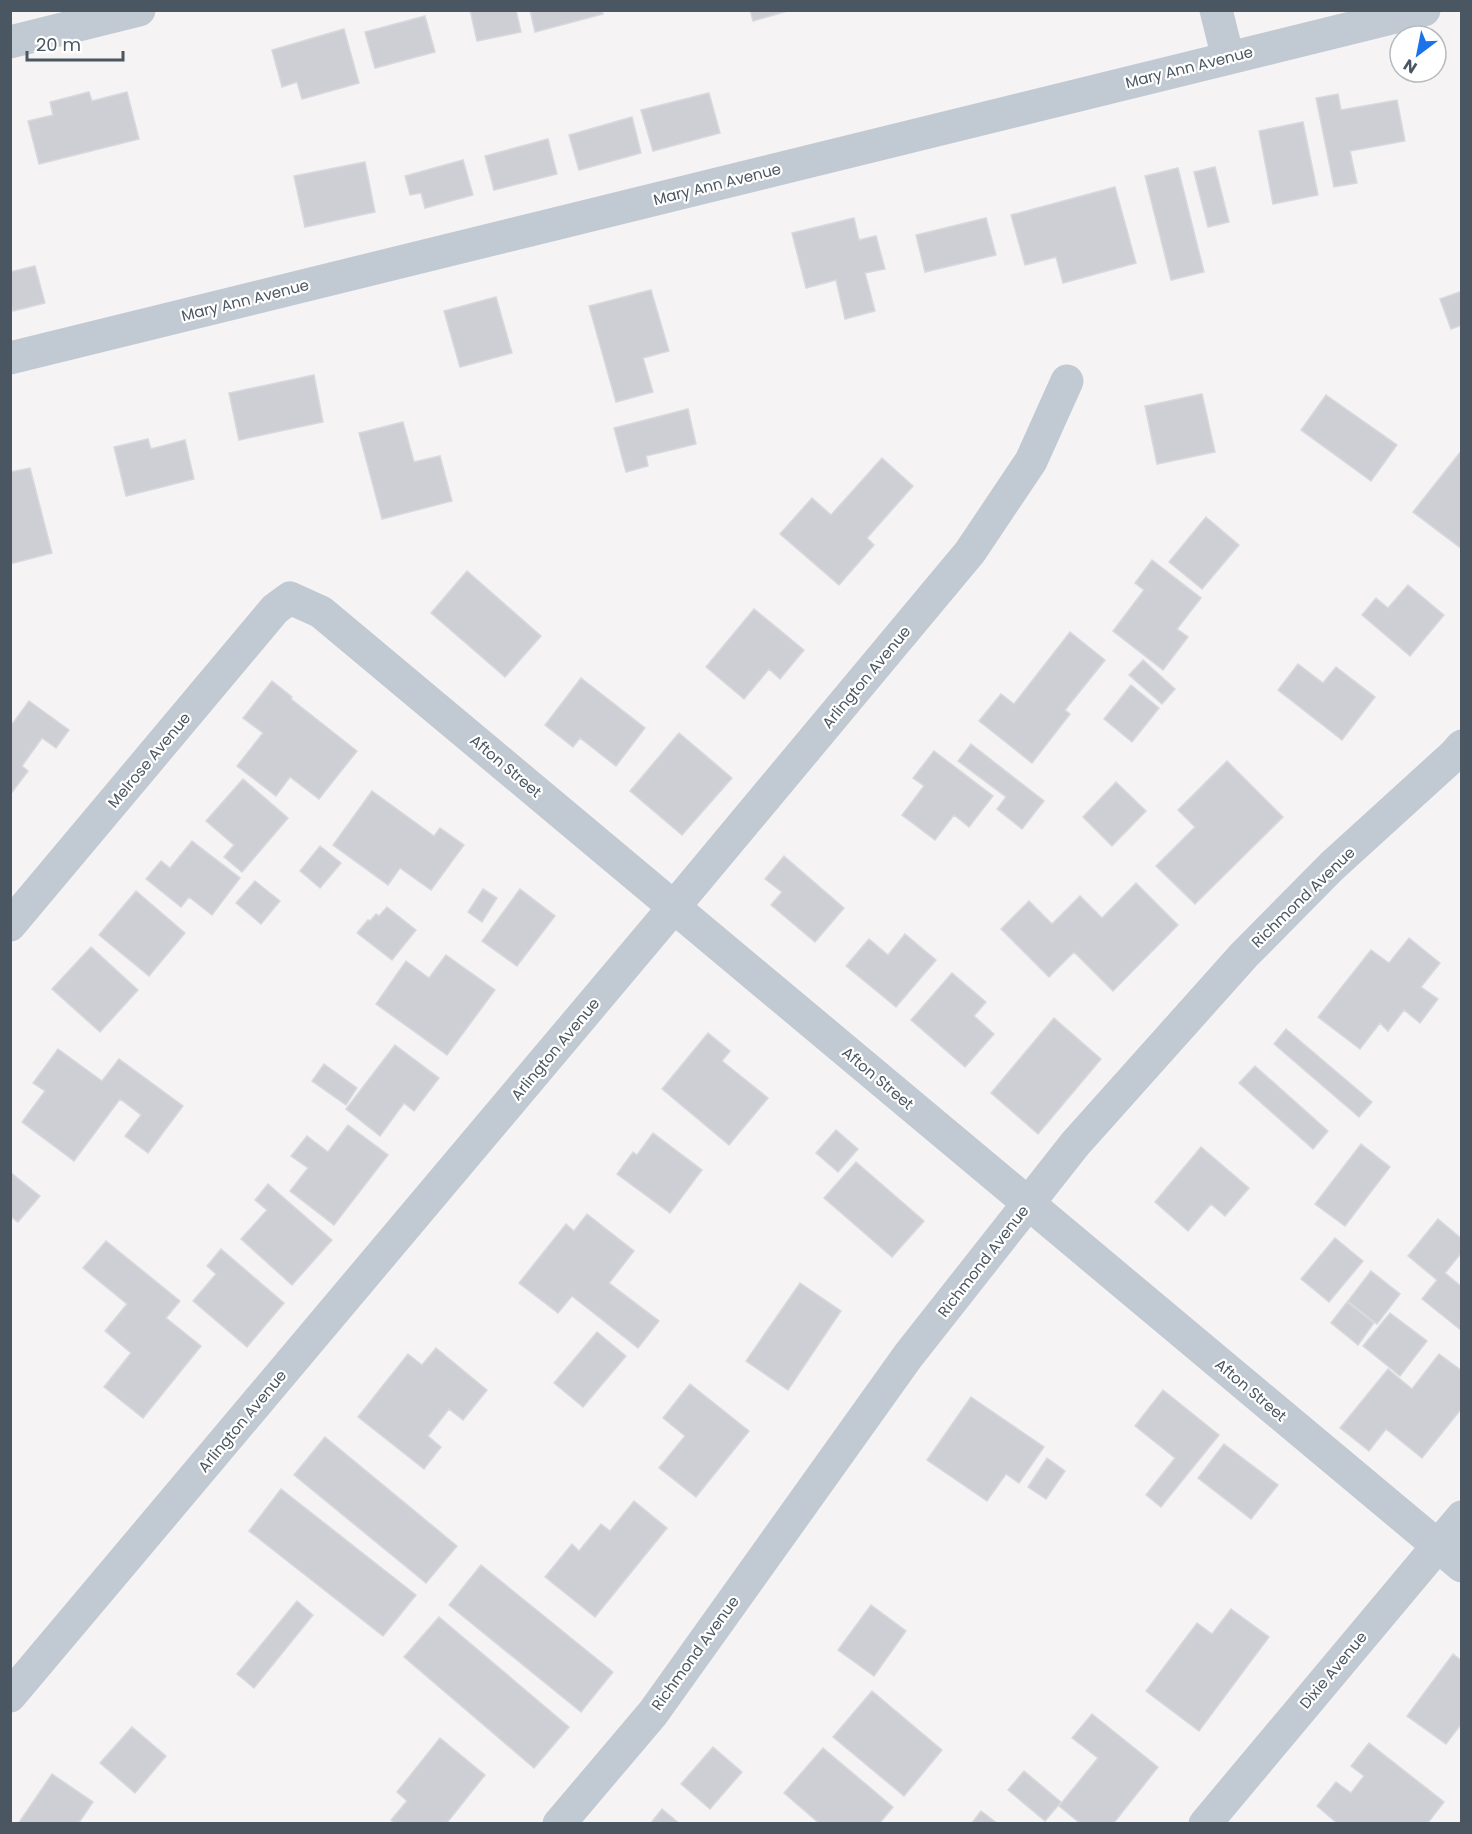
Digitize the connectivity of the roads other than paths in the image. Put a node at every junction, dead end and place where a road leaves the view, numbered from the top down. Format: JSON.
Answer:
{"nodes":[{"id":1,"x":139,"y":10,"type":"edge"},
{"id":2,"x":1216,"y":10,"type":"edge"},
{"id":3,"x":1424,"y":10,"type":"edge"},
{"id":4,"x":10,"y":42,"type":"edge"},
{"id":5,"x":1228,"y":58,"type":"junction"},
{"id":6,"x":10,"y":358,"type":"edge"},
{"id":7,"x":1067,"y":381,"type":"dead end"},
{"id":8,"x":290,"y":598,"type":"joint"},
{"id":9,"x":1461,"y":746,"type":"edge"},
{"id":10,"x":674,"y":907,"type":"junction"},
{"id":11,"x":10,"y":925,"type":"edge"},
{"id":12,"x":1028,"y":1203,"type":"junction"},
{"id":13,"x":1461,"y":1517,"type":"edge"},
{"id":14,"x":1449,"y":1556,"type":"edge"},
{"id":15,"x":10,"y":1696,"type":"edge"},
{"id":16,"x":560,"y":1824,"type":"edge"},
{"id":17,"x":1205,"y":1824,"type":"edge"}],
"edges":[{"from":1,"to":4,"type":"street"},
{"from":2,"to":5,"type":"street"},
{"from":3,"to":5,"type":"street","name":"Mary Ann Avenue"},
{"from":5,"to":6,"type":"street","name":"Mary Ann Avenue"},
{"from":7,"to":10,"type":"street","name":"Arlington Avenue"},
{"from":8,"to":10,"type":"street","name":"Afton Street"},
{"from":8,"to":11,"type":"street","name":"Melrose Avenue"},
{"from":9,"to":12,"type":"street","name":"Richmond Avenue"},
{"from":10,"to":12,"type":"street","name":"Afton Street"},
{"from":10,"to":15,"type":"street","name":"Arlington Avenue"},
{"from":12,"to":14,"type":"street","name":"Afton Street"},
{"from":12,"to":16,"type":"street","name":"Richmond Avenue"},
{"from":13,"to":14,"type":"street","name":"Dixie Avenue"},
{"from":14,"to":17,"type":"street","name":"Dixie Avenue"}]}
